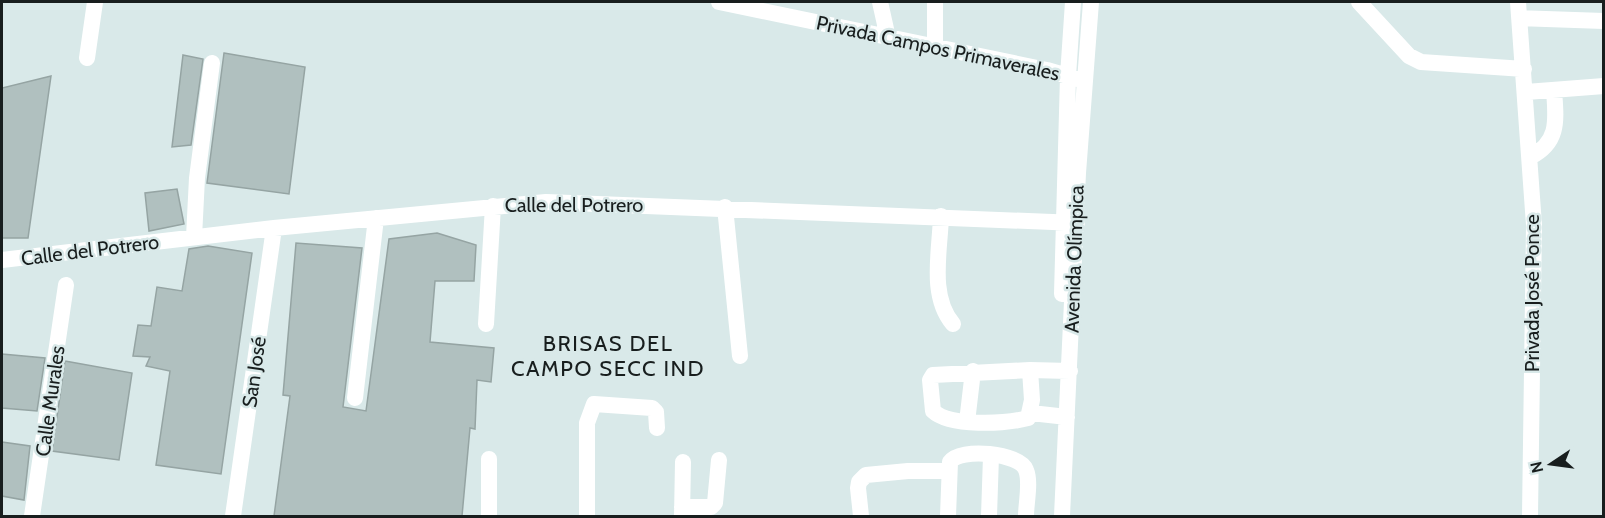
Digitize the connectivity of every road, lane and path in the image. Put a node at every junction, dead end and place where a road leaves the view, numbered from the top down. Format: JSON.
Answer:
{"nodes":[{"id":1,"x":95,"y":2,"type":"edge"},
{"id":2,"x":719,"y":2,"type":"edge"},
{"id":3,"x":880,"y":2,"type":"edge"},
{"id":4,"x":935,"y":2,"type":"edge"},
{"id":5,"x":1073,"y":2,"type":"edge"},
{"id":6,"x":1092,"y":2,"type":"edge"},
{"id":7,"x":1359,"y":2,"type":"edge"},
{"id":8,"x":1519,"y":10,"type":"edge"},
{"id":9,"x":1604,"y":21,"type":"edge"},
{"id":10,"x":888,"y":38,"type":"junction"},
{"id":11,"x":935,"y":47,"type":"junction"},
{"id":12,"x":87,"y":58,"type":"dead end"},
{"id":13,"x":212,"y":63,"type":"dead end"},
{"id":14,"x":1524,"y":69,"type":"junction"},
{"id":15,"x":1068,"y":75,"type":"junction"},
{"id":16,"x":1085,"y":82,"type":"junction"},
{"id":17,"x":1604,"y":86,"type":"edge"},
{"id":18,"x":1554,"y":90,"type":"junction"},
{"id":19,"x":1526,"y":92,"type":"junction"},
{"id":20,"x":1530,"y":157,"type":"junction"},
{"id":21,"x":493,"y":206,"type":"junction"},
{"id":22,"x":725,"y":207,"type":"junction"},
{"id":23,"x":941,"y":216,"type":"junction"},
{"id":24,"x":376,"y":218,"type":"junction"},
{"id":25,"x":1070,"y":224,"type":"junction"},
{"id":26,"x":274,"y":228,"type":"junction"},
{"id":27,"x":194,"y":237,"type":"junction"},
{"id":28,"x":2,"y":260,"type":"edge"},
{"id":29,"x":66,"y":285,"type":"dead end"},
{"id":30,"x":486,"y":324,"type":"dead end"},
{"id":31,"x":953,"y":324,"type":"dead end"},
{"id":32,"x":740,"y":356,"type":"dead end"},
{"id":33,"x":1030,"y":370,"type":"junction"},
{"id":34,"x":973,"y":371,"type":"junction"},
{"id":35,"x":1065,"y":371,"type":"junction"},
{"id":36,"x":355,"y":398,"type":"dead end"},
{"id":37,"x":1031,"y":413,"type":"junction"},
{"id":38,"x":1063,"y":416,"type":"junction"},
{"id":39,"x":967,"y":422,"type":"junction"},
{"id":40,"x":657,"y":428,"type":"dead end"},
{"id":41,"x":991,"y":456,"type":"junction"},
{"id":42,"x":489,"y":459,"type":"dead end"},
{"id":43,"x":719,"y":460,"type":"dead end"},
{"id":44,"x":683,"y":462,"type":"dead end"},
{"id":45,"x":949,"y":471,"type":"junction"},
{"id":46,"x":682,"y":512,"type":"edge"},
{"id":47,"x":32,"y":516,"type":"edge"},
{"id":48,"x":233,"y":516,"type":"edge"},
{"id":49,"x":489,"y":516,"type":"edge"},
{"id":50,"x":586,"y":516,"type":"edge"},
{"id":51,"x":861,"y":516,"type":"edge"},
{"id":52,"x":948,"y":516,"type":"edge"},
{"id":53,"x":989,"y":516,"type":"edge"},
{"id":54,"x":1026,"y":516,"type":"edge"},
{"id":55,"x":1055,"y":516,"type":"edge"},
{"id":56,"x":1062,"y":516,"type":"edge"},
{"id":57,"x":1530,"y":516,"type":"edge"}],
"edges":[{"from":1,"to":12,"type":"street"},
{"from":2,"to":10,"type":"street","name":"Privada Campos Primaverales"},
{"from":3,"to":10,"type":"street"},
{"from":4,"to":11,"type":"street"},
{"from":5,"to":15,"type":"street","name":"Avenida Olímpica"},
{"from":6,"to":16,"type":"street","name":"Avenida Olímpica"},
{"from":7,"to":14,"type":"street"},
{"from":8,"to":9,"type":"street"},
{"from":8,"to":14,"type":"street","name":"Privada José Ponce"},
{"from":10,"to":11,"type":"street","name":"Privada Campos Primaverales"},
{"from":11,"to":15,"type":"street","name":"Privada Campos Primaverales"},
{"from":13,"to":27,"type":"street"},
{"from":14,"to":19,"type":"street","name":"Privada José Ponce"},
{"from":15,"to":16,"type":"street","name":"Privada Campos Primaverales"},
{"from":15,"to":25,"type":"street","name":"Avenida Olímpica"},
{"from":16,"to":25,"type":"street","name":"Avenida Olímpica"},
{"from":17,"to":18,"type":"street"},
{"from":18,"to":19,"type":"street"},
{"from":18,"to":20,"type":"street"},
{"from":19,"to":20,"type":"street","name":"Privada José Ponce"},
{"from":20,"to":57,"type":"street","name":"Privada José Ponce"},
{"from":21,"to":22,"type":"street","name":"Calle del Potrero"},
{"from":21,"to":24,"type":"street","name":"Calle del Potrero"},
{"from":21,"to":30,"type":"street"},
{"from":22,"to":23,"type":"street","name":"Calle del Potrero"},
{"from":22,"to":32,"type":"street"},
{"from":23,"to":25,"type":"street","name":"Calle del Potrero"},
{"from":23,"to":31,"type":"street"},
{"from":24,"to":26,"type":"street","name":"Calle del Potrero"},
{"from":24,"to":36,"type":"street"},
{"from":25,"to":35,"type":"street","name":"Avenida Olímpica"},
{"from":26,"to":27,"type":"street","name":"Calle del Potrero"},
{"from":26,"to":48,"type":"street","name":"San José"},
{"from":27,"to":28,"type":"street","name":"Calle del Potrero"},
{"from":29,"to":47,"type":"street","name":"Calle Murales"},
{"from":33,"to":34,"type":"street"},
{"from":33,"to":35,"type":"street"},
{"from":33,"to":37,"type":"street"},
{"from":34,"to":39,"type":"street"},
{"from":34,"to":39,"type":"street"},
{"from":35,"to":38,"type":"street","name":"Avenida Olímpica"},
{"from":37,"to":38,"type":"street"},
{"from":37,"to":39,"type":"street"},
{"from":38,"to":55,"type":"street","name":"Avenida Olímpica"},
{"from":38,"to":56,"type":"street","name":"Avenida Olímpica"},
{"from":40,"to":50,"type":"street"},
{"from":41,"to":45,"type":"street"},
{"from":41,"to":53,"type":"street"},
{"from":41,"to":54,"type":"street"},
{"from":42,"to":49,"type":"street"},
{"from":43,"to":46,"type":"street"},
{"from":44,"to":46,"type":"street"},
{"from":45,"to":51,"type":"street"},
{"from":45,"to":52,"type":"street"}]}
